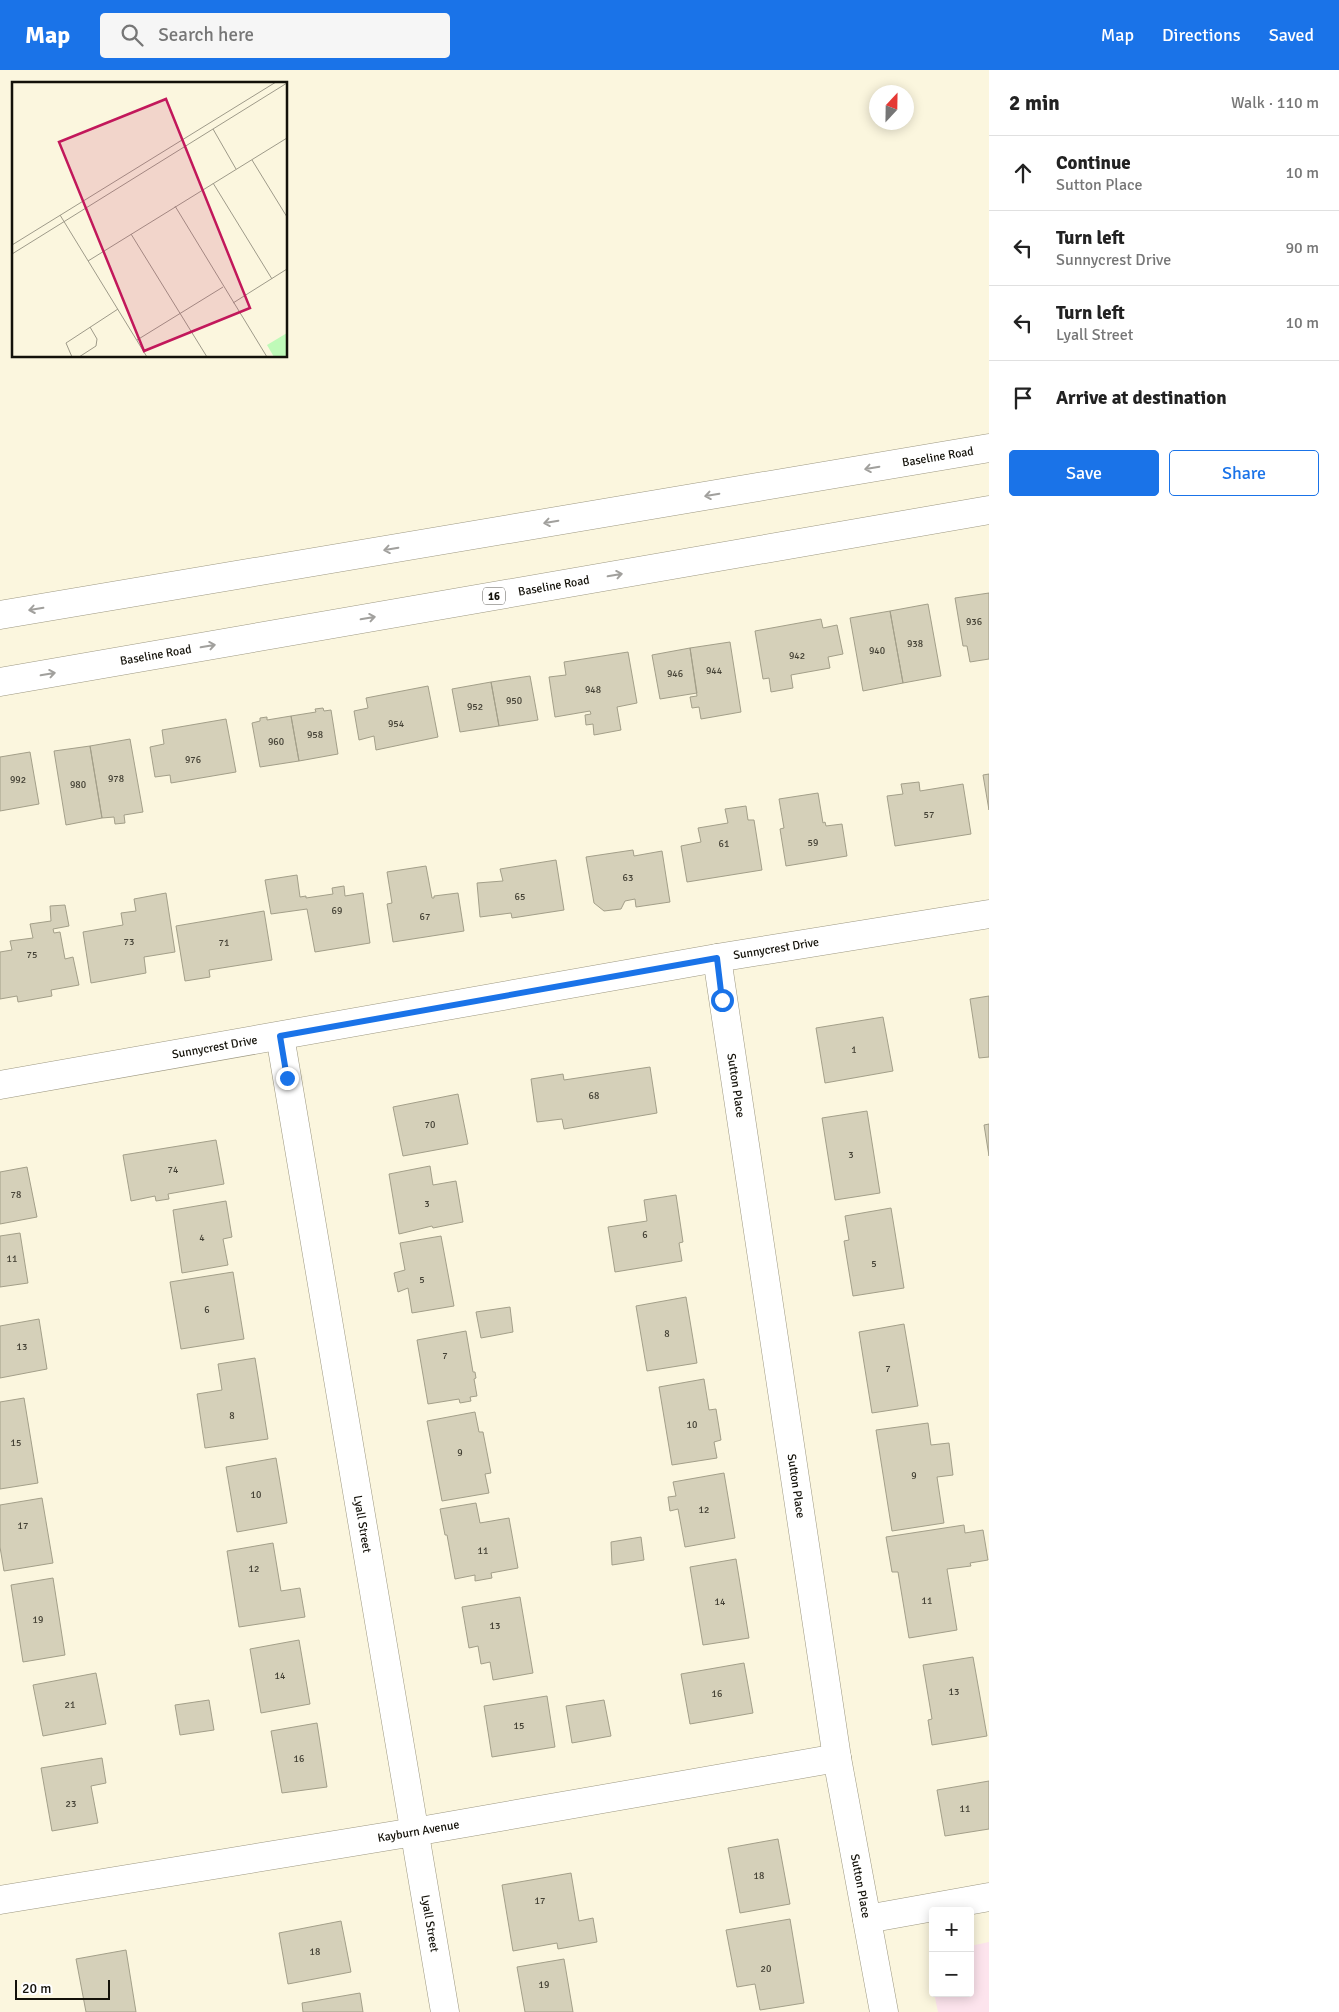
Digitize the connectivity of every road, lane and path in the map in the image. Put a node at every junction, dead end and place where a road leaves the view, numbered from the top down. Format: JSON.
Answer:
{"nodes":[{"id":1,"x":989,"y":448,"type":"edge"},
{"id":2,"x":989,"y":510,"type":"edge"},
{"id":3,"x":0,"y":615,"type":"edge"},
{"id":4,"x":0,"y":682,"type":"edge"},
{"id":5,"x":989,"y":914,"type":"edge"},
{"id":6,"x":717,"y":958,"type":"junction"},
{"id":7,"x":280,"y":1036,"type":"junction"},
{"id":8,"x":0,"y":1085,"type":"edge"},
{"id":9,"x":837,"y":1758,"type":"junction"},
{"id":10,"x":414,"y":1832,"type":"junction"},
{"id":11,"x":989,"y":1897,"type":"edge"},
{"id":12,"x":0,"y":1900,"type":"edge"},
{"id":13,"x":867,"y":1919,"type":"junction"},
{"id":14,"x":445,"y":2012,"type":"edge"},
{"id":15,"x":884,"y":2012,"type":"edge"}],
"edges":[{"from":1,"to":3,"type":"street","name":"Baseline Road","one_way":true},
{"from":4,"to":2,"type":"street","name":"Baseline Road","number":"16","one_way":true},
{"from":5,"to":6,"type":"street","name":"Sunnycrest Drive"},
{"from":6,"to":7,"type":"street","name":"Sunnycrest Drive"},
{"from":6,"to":9,"type":"street","name":"Sutton Place"},
{"from":7,"to":8,"type":"street","name":"Sunnycrest Drive"},
{"from":7,"to":10,"type":"street","name":"Lyall Street"},
{"from":9,"to":10,"type":"street","name":"Kayburn Avenue"},
{"from":9,"to":13,"type":"street","name":"Sutton Place"},
{"from":10,"to":12,"type":"street","name":"Kayburn Avenue"},
{"from":10,"to":14,"type":"street","name":"Lyall Street"},
{"from":11,"to":13,"type":"street"},
{"from":13,"to":15,"type":"street","name":"Sutton Place"}]}
